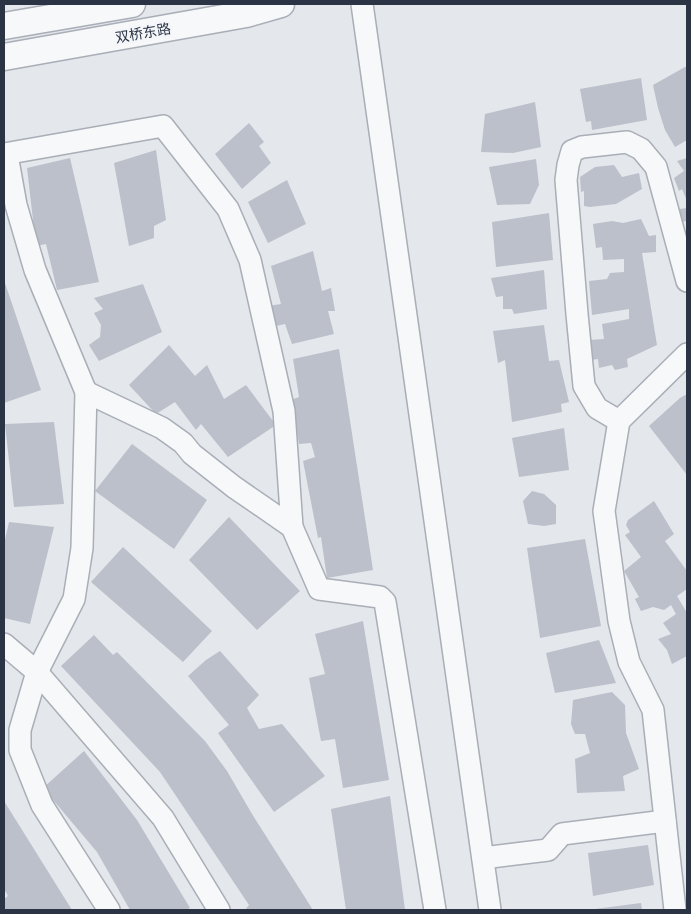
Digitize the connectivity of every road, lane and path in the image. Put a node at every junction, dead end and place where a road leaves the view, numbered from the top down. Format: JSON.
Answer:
{"nodes":[{"id":1,"x":132,"y":4,"type":"edge"},
{"id":2,"x":281,"y":4,"type":"edge"},
{"id":3,"x":362,"y":4,"type":"edge"},
{"id":4,"x":4,"y":26,"type":"edge"},
{"id":5,"x":4,"y":57,"type":"edge"},
{"id":6,"x":5,"y":155,"type":"edge"},
{"id":7,"x":687,"y":281,"type":"edge"},
{"id":8,"x":687,"y":354,"type":"edge"},
{"id":9,"x":86,"y":392,"type":"junction"},
{"id":10,"x":620,"y":421,"type":"junction"},
{"id":11,"x":292,"y":527,"type":"junction"},
{"id":12,"x":4,"y":644,"type":"edge"},
{"id":13,"x":37,"y":672,"type":"junction"},
{"id":14,"x":665,"y":821,"type":"junction"},
{"id":15,"x":483,"y":858,"type":"junction"},
{"id":16,"x":109,"y":910,"type":"edge"},
{"id":17,"x":220,"y":910,"type":"edge"},
{"id":18,"x":435,"y":910,"type":"edge"},
{"id":19,"x":490,"y":910,"type":"edge"},
{"id":20,"x":675,"y":910,"type":"edge"}],
"edges":[{"from":1,"to":4,"type":"street"},
{"from":2,"to":5,"type":"street","name":"双桥东路"},
{"from":3,"to":15,"type":"street"},
{"from":6,"to":9,"type":"street"},
{"from":6,"to":11,"type":"street"},
{"from":7,"to":10,"type":"street"},
{"from":8,"to":10,"type":"street"},
{"from":9,"to":11,"type":"street"},
{"from":9,"to":13,"type":"street"},
{"from":10,"to":14,"type":"street"},
{"from":11,"to":18,"type":"street"},
{"from":12,"to":13,"type":"street"},
{"from":13,"to":16,"type":"street"},
{"from":13,"to":17,"type":"street"},
{"from":14,"to":15,"type":"street"},
{"from":14,"to":20,"type":"street"},
{"from":15,"to":19,"type":"street"}]}
